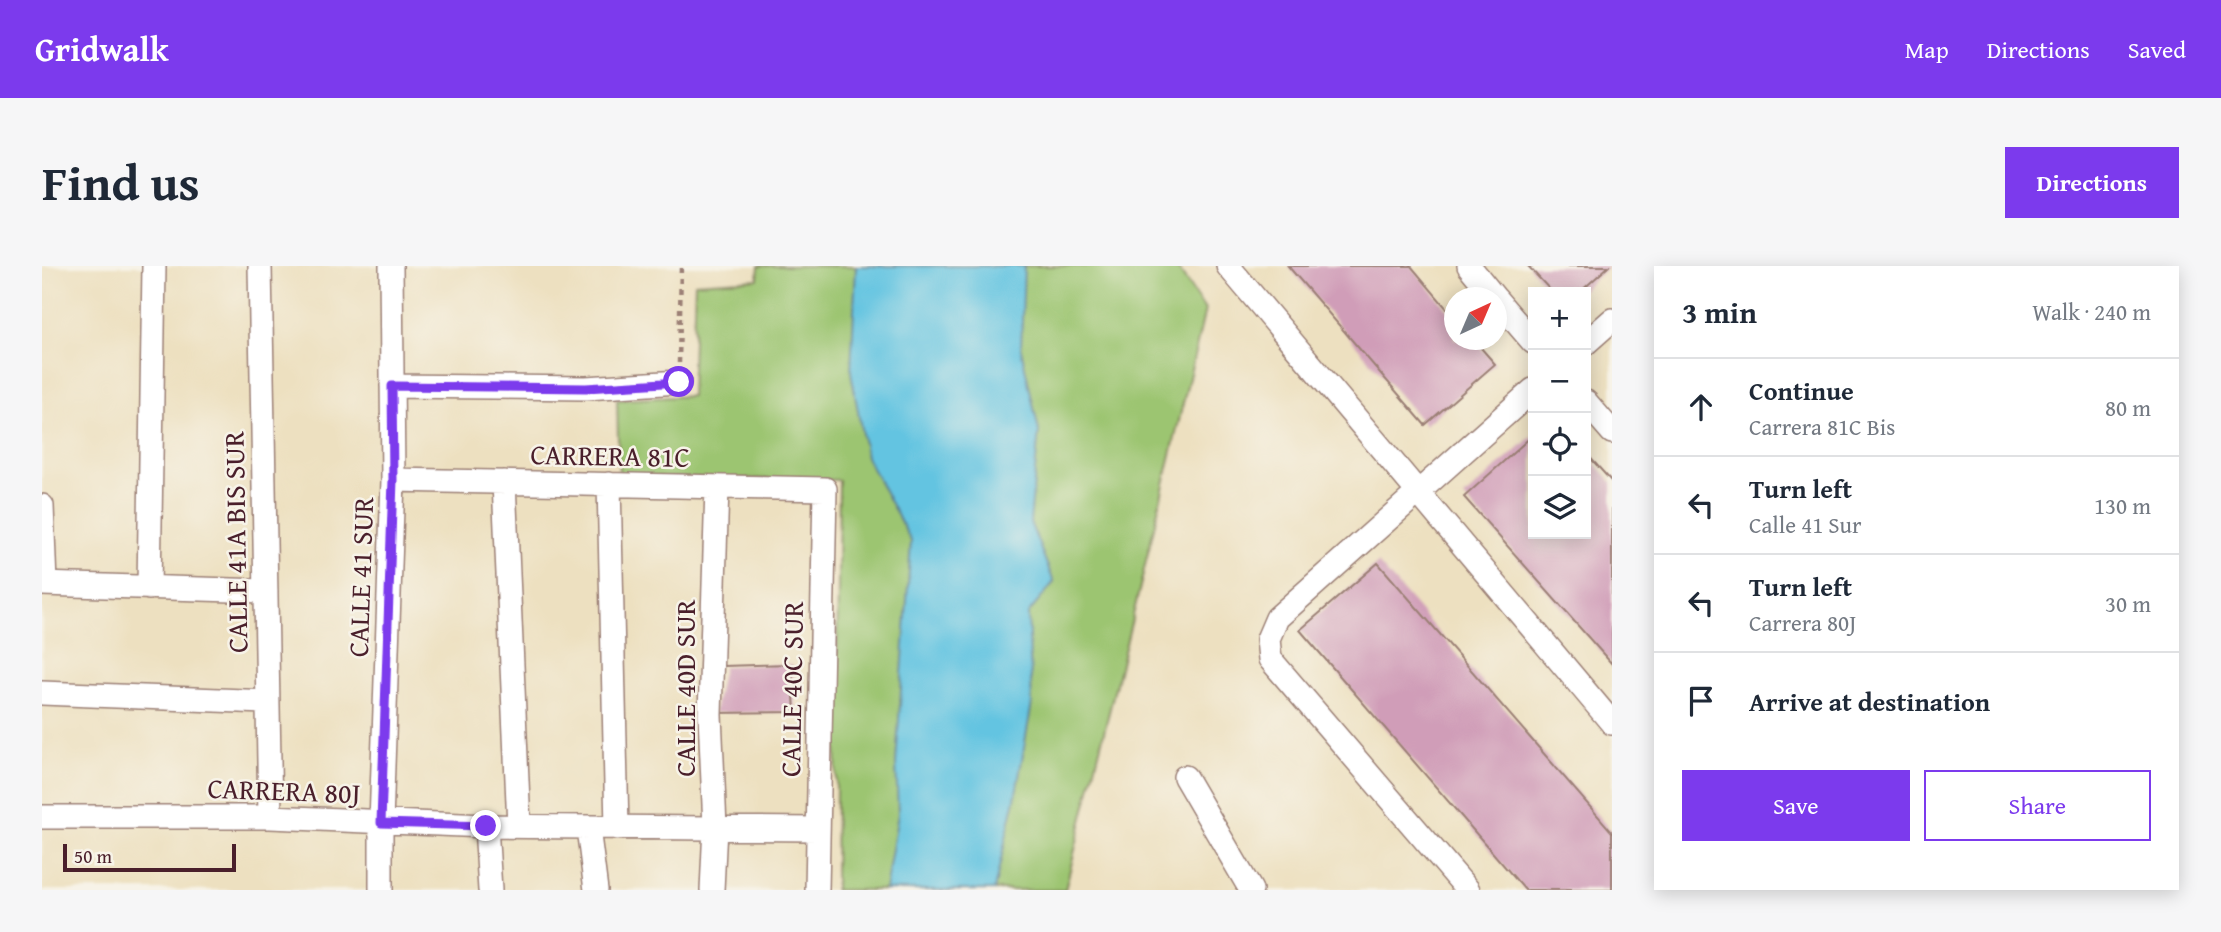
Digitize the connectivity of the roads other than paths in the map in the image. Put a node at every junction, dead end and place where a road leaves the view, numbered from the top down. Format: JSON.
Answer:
{"nodes":[{"id":1,"x":154,"y":266,"type":"edge"},
{"id":2,"x":260,"y":266,"type":"edge"},
{"id":3,"x":391,"y":266,"type":"edge"},
{"id":4,"x":1228,"y":266,"type":"edge"},
{"id":5,"x":1469,"y":266,"type":"edge"},
{"id":6,"x":1487,"y":287,"type":"edge"},
{"id":7,"x":1507,"y":311,"type":"edge"},
{"id":8,"x":1612,"y":320,"type":"edge"},
{"id":9,"x":1528,"y":336,"type":"edge"},
{"id":10,"x":1591,"y":339,"type":"edge"},
{"id":11,"x":679,"y":382,"type":"road end"},
{"id":12,"x":392,"y":386,"type":"junction"},
{"id":13,"x":1528,"y":394,"type":"edge"},
{"id":14,"x":1591,"y":408,"type":"edge"},
{"id":15,"x":1612,"y":432,"type":"edge"},
{"id":16,"x":393,"y":480,"type":"junction"},
{"id":17,"x":504,"y":482,"type":"junction"},
{"id":18,"x":609,"y":484,"type":"junction"},
{"id":19,"x":717,"y":487,"type":"junction"},
{"id":20,"x":825,"y":489,"type":"joint"},
{"id":21,"x":1418,"y":492,"type":"junction"},
{"id":22,"x":42,"y":506,"type":"edge"},
{"id":23,"x":44,"y":584,"type":"edge"},
{"id":24,"x":149,"y":588,"type":"junction"},
{"id":25,"x":265,"y":592,"type":"junction"},
{"id":26,"x":42,"y":693,"type":"edge"},
{"id":27,"x":267,"y":702,"type":"junction"},
{"id":28,"x":1612,"y":723,"type":"edge"},
{"id":29,"x":1185,"y":777,"type":"dead end"},
{"id":30,"x":42,"y":817,"type":"edge"},
{"id":31,"x":270,"y":817,"type":"junction"},
{"id":32,"x":381,"y":823,"type":"junction"},
{"id":33,"x":486,"y":826,"type":"junction"},
{"id":34,"x":519,"y":826,"type":"junction"},
{"id":35,"x":715,"y":827,"type":"junction"},
{"id":36,"x":588,"y":828,"type":"junction"},
{"id":37,"x":617,"y":828,"type":"junction"},
{"id":38,"x":818,"y":829,"type":"junction"},
{"id":39,"x":381,"y":890,"type":"edge"},
{"id":40,"x":491,"y":890,"type":"edge"},
{"id":41,"x":596,"y":890,"type":"edge"},
{"id":42,"x":712,"y":890,"type":"edge"},
{"id":43,"x":817,"y":890,"type":"edge"},
{"id":44,"x":1251,"y":890,"type":"edge"},
{"id":45,"x":1468,"y":890,"type":"edge"}],
"edges":[{"from":1,"to":24,"type":"street"},
{"from":2,"to":25,"type":"street","name":"CALLE 41A BIS SUR"},
{"from":3,"to":12,"type":"street","name":"CALLE 41 SUR"},
{"from":4,"to":21,"type":"street"},
{"from":5,"to":6,"type":"street"},
{"from":7,"to":9,"type":"street"},
{"from":8,"to":10,"type":"street"},
{"from":11,"to":12,"type":"street"},
{"from":12,"to":16,"type":"street","name":"CALLE 41 SUR"},
{"from":13,"to":21,"type":"street"},
{"from":14,"to":15,"type":"street"},
{"from":16,"to":17,"type":"street","name":"CARRERA 81C"},
{"from":16,"to":32,"type":"street","name":"CALLE 41 SUR"},
{"from":17,"to":18,"type":"street","name":"CARRERA 81C"},
{"from":17,"to":34,"type":"street"},
{"from":18,"to":19,"type":"street","name":"CARRERA 81C"},
{"from":18,"to":37,"type":"street"},
{"from":19,"to":20,"type":"street","name":"CARRERA 81C"},
{"from":19,"to":35,"type":"street","name":"CALLE 40D SUR"},
{"from":20,"to":38,"type":"street","name":"CALLE 40C SUR"},
{"from":21,"to":28,"type":"street"},
{"from":21,"to":45,"type":"street"},
{"from":22,"to":23,"type":"street"},
{"from":23,"to":24,"type":"street"},
{"from":24,"to":25,"type":"street"},
{"from":25,"to":27,"type":"street","name":"CALLE 41A BIS SUR"},
{"from":26,"to":27,"type":"street"},
{"from":27,"to":31,"type":"street","name":"CALLE 41A BIS SUR"},
{"from":29,"to":44,"type":"street"},
{"from":30,"to":31,"type":"street","name":"CARRERA 80J"},
{"from":31,"to":32,"type":"street","name":"CARRERA 80J"},
{"from":32,"to":33,"type":"street","name":"CARRERA 80J"},
{"from":32,"to":39,"type":"street","name":"CALLE 41 SUR"},
{"from":33,"to":34,"type":"street","name":"CARRERA 80J"},
{"from":33,"to":40,"type":"street"},
{"from":34,"to":36,"type":"street","name":"CARRERA 80J"},
{"from":35,"to":37,"type":"street","name":"CARRERA 80J"},
{"from":35,"to":38,"type":"street","name":"CARRERA 80J"},
{"from":35,"to":42,"type":"street","name":"CALLE 40D SUR"},
{"from":36,"to":37,"type":"street","name":"CARRERA 80J"},
{"from":36,"to":41,"type":"street"},
{"from":38,"to":43,"type":"street","name":"CALLE 40C SUR"}]}
